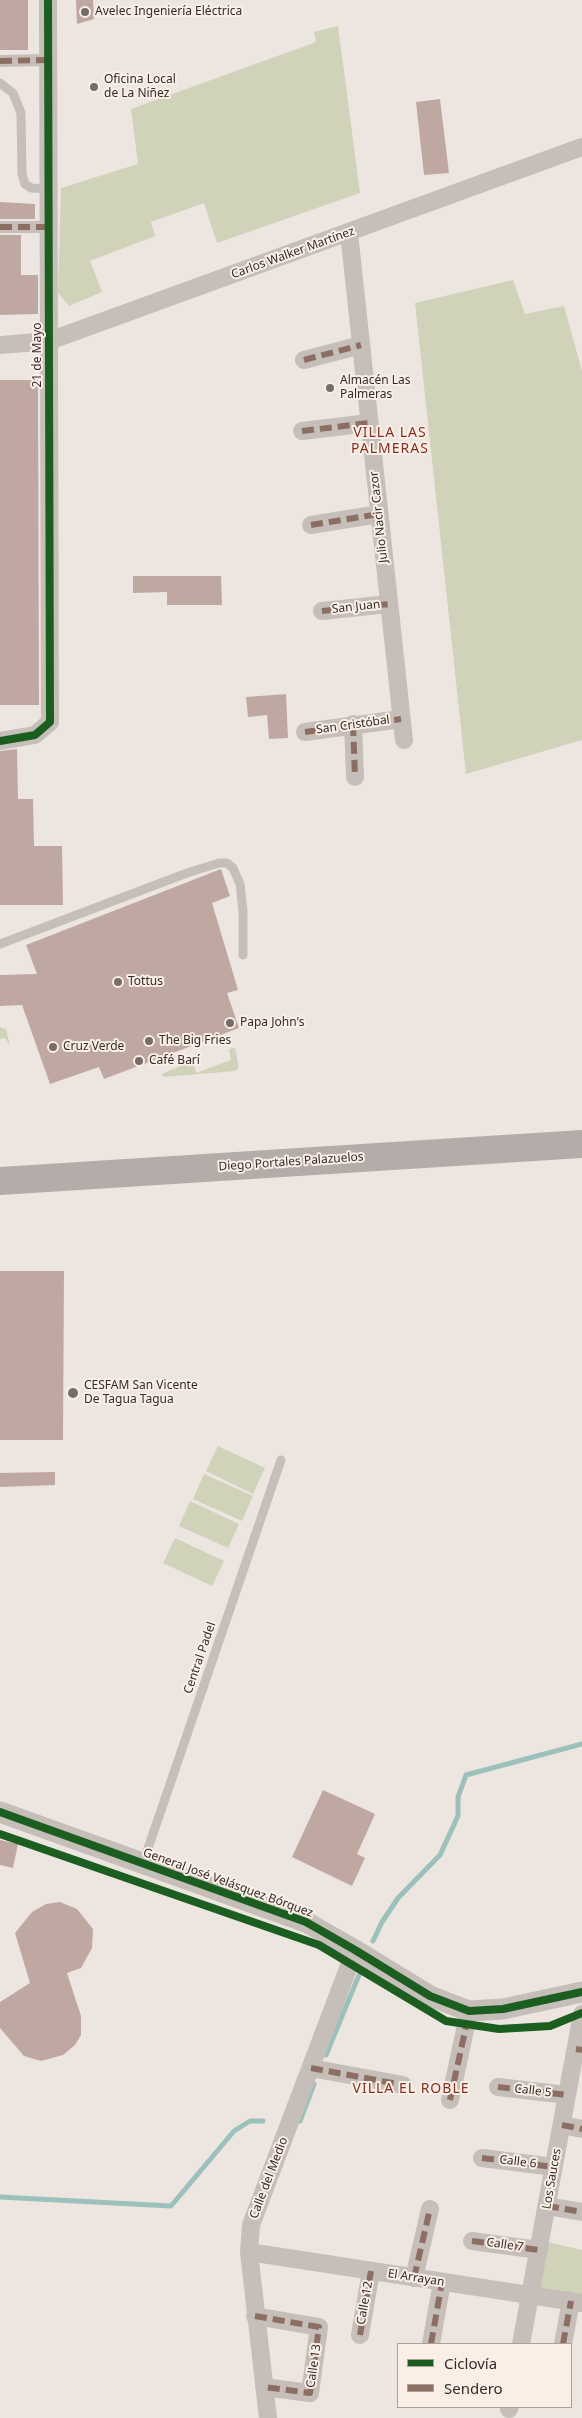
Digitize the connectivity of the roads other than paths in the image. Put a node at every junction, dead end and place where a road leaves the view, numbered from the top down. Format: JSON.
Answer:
{"nodes":[{"id":1,"x":48,"y":0,"type":"edge"},
{"id":2,"x":0,"y":60,"type":"edge"},
{"id":3,"x":48,"y":60,"type":"junction"},
{"id":4,"x":0,"y":83,"type":"edge"},
{"id":5,"x":582,"y":147,"type":"edge"},
{"id":6,"x":48,"y":189,"type":"junction"},
{"id":7,"x":0,"y":227,"type":"edge"},
{"id":8,"x":48,"y":227,"type":"junction"},
{"id":9,"x":349,"y":233,"type":"junction"},
{"id":10,"x":49,"y":341,"type":"junction"},
{"id":11,"x":0,"y":345,"type":"edge"},
{"id":12,"x":361,"y":345,"type":"junction"},
{"id":13,"x":304,"y":360,"type":"dead end"},
{"id":14,"x":369,"y":423,"type":"junction"},
{"id":15,"x":302,"y":431,"type":"dead end"},
{"id":16,"x":379,"y":514,"type":"junction"},
{"id":17,"x":311,"y":525,"type":"dead end"},
{"id":18,"x":389,"y":604,"type":"junction"},
{"id":19,"x":322,"y":611,"type":"dead end"},
{"id":20,"x":401,"y":718,"type":"junction"},
{"id":21,"x":353,"y":724,"type":"junction"},
{"id":22,"x":305,"y":732,"type":"dead end"},
{"id":23,"x":404,"y":740,"type":"dead end"},
{"id":24,"x":0,"y":741,"type":"edge"},
{"id":25,"x":355,"y":777,"type":"dead end"},
{"id":26,"x":0,"y":944,"type":"edge"},
{"id":27,"x":243,"y":955,"type":"dead end"},
{"id":28,"x":582,"y":1144,"type":"edge"},
{"id":29,"x":0,"y":1181,"type":"edge"},
{"id":30,"x":281,"y":1460,"type":"dead end"},
{"id":31,"x":0,"y":1812,"type":"edge"},
{"id":32,"x":143,"y":1864,"type":"junction"},
{"id":33,"x":355,"y":1950,"type":"junction"},
{"id":34,"x":582,"y":1992,"type":"edge"},
{"id":35,"x":469,"y":2010,"type":"junction"},
{"id":36,"x":582,"y":2014,"type":"edge"},
{"id":37,"x":579,"y":2050,"type":"edge"},
{"id":38,"x":311,"y":2068,"type":"junction"},
{"id":39,"x":403,"y":2085,"type":"dead end"},
{"id":40,"x":498,"y":2086,"type":"dead end"},
{"id":41,"x":567,"y":2095,"type":"junction"},
{"id":42,"x":450,"y":2100,"type":"dead end"},
{"id":43,"x":562,"y":2125,"type":"junction"},
{"id":44,"x":582,"y":2129,"type":"edge"},
{"id":45,"x":482,"y":2158,"type":"dead end"},
{"id":46,"x":554,"y":2167,"type":"junction"},
{"id":47,"x":547,"y":2206,"type":"junction"},
{"id":48,"x":430,"y":2209,"type":"dead end"},
{"id":49,"x":582,"y":2212,"type":"edge"},
{"id":50,"x":472,"y":2241,"type":"dead end"},
{"id":51,"x":538,"y":2250,"type":"junction"},
{"id":52,"x":249,"y":2252,"type":"junction"},
{"id":53,"x":371,"y":2271,"type":"junction"},
{"id":54,"x":414,"y":2278,"type":"junction"},
{"id":55,"x":442,"y":2282,"type":"junction"},
{"id":56,"x":530,"y":2295,"type":"junction"},
{"id":57,"x":576,"y":2302,"type":"edge"},
{"id":58,"x":255,"y":2316,"type":"junction"},
{"id":59,"x":360,"y":2335,"type":"dead end"},
{"id":60,"x":431,"y":2343,"type":"edge"},
{"id":61,"x":521,"y":2343,"type":"edge"},
{"id":62,"x":563,"y":2343,"type":"edge"},
{"id":63,"x":264,"y":2387,"type":"junction"},
{"id":64,"x":268,"y":2418,"type":"edge"}],
"edges":[{"from":1,"to":3,"type":"street","name":"21 de Mayo"},
{"from":2,"to":3,"type":"street"},
{"from":3,"to":6,"type":"street","name":"21 de Mayo"},
{"from":4,"to":6,"type":"lane"},
{"from":5,"to":9,"type":"street","name":"Carlos Walker Martínez"},
{"from":6,"to":8,"type":"street","name":"21 de Mayo"},
{"from":7,"to":8,"type":"street"},
{"from":8,"to":10,"type":"street","name":"21 de Mayo"},
{"from":9,"to":10,"type":"street","name":"Carlos Walker Martínez"},
{"from":9,"to":12,"type":"street","name":"Julio Nacir Cazor"},
{"from":10,"to":11,"type":"street","name":"Carlos Walker Martínez"},
{"from":10,"to":24,"type":"street","name":"21 de Mayo"},
{"from":12,"to":13,"type":"street"},
{"from":12,"to":14,"type":"street","name":"Julio Nacir Cazor"},
{"from":14,"to":15,"type":"street"},
{"from":14,"to":16,"type":"street","name":"Julio Nacir Cazor"},
{"from":16,"to":17,"type":"street"},
{"from":16,"to":18,"type":"street","name":"Julio Nacir Cazor"},
{"from":18,"to":19,"type":"street","name":"San Juan"},
{"from":18,"to":20,"type":"street","name":"Julio Nacir Cazor"},
{"from":20,"to":21,"type":"street","name":"San Cristóbal"},
{"from":20,"to":23,"type":"street","name":"Julio Nacir Cazor"},
{"from":21,"to":22,"type":"street","name":"San Cristóbal"},
{"from":21,"to":25,"type":"street"},
{"from":26,"to":27,"type":"lane"},
{"from":28,"to":29,"type":"main road","name":"Diego Portales Palazuelos"},
{"from":30,"to":32,"type":"lane","name":"Central Padel"},
{"from":31,"to":32,"type":"street","name":"General José Velásquez Bórquez"},
{"from":32,"to":33,"type":"street","name":"General José Velásquez Bórquez"},
{"from":33,"to":35,"type":"street","name":"General José Velásquez Bórquez"},
{"from":33,"to":38,"type":"street","name":"Calle del Medio"},
{"from":34,"to":35,"type":"street","name":"General José Velásquez Bórquez"},
{"from":35,"to":42,"type":"street"},
{"from":36,"to":37,"type":"street","name":"Los Sauces"},
{"from":37,"to":41,"type":"street","name":"Los Sauces"},
{"from":38,"to":39,"type":"street"},
{"from":38,"to":52,"type":"street","name":"Calle del Medio"},
{"from":40,"to":41,"type":"street","name":"Calle 5"},
{"from":41,"to":43,"type":"street","name":"Los Sauces"},
{"from":43,"to":44,"type":"street"},
{"from":43,"to":46,"type":"street","name":"Los Sauces"},
{"from":45,"to":46,"type":"street","name":"Calle 6"},
{"from":46,"to":47,"type":"street","name":"Los Sauces"},
{"from":47,"to":49,"type":"street"},
{"from":47,"to":51,"type":"street","name":"Los Sauces"},
{"from":48,"to":54,"type":"street"},
{"from":50,"to":51,"type":"street","name":"Calle 7"},
{"from":51,"to":56,"type":"street","name":"Los Sauces"},
{"from":52,"to":53,"type":"street","name":"El Arrayan"},
{"from":52,"to":58,"type":"street","name":"Calle del Medio"},
{"from":53,"to":54,"type":"street","name":"El Arrayan"},
{"from":53,"to":59,"type":"street","name":"Calle 12"},
{"from":54,"to":55,"type":"street","name":"El Arrayan"},
{"from":55,"to":56,"type":"street","name":"El Arrayan"},
{"from":55,"to":60,"type":"street"},
{"from":56,"to":57,"type":"street","name":"El Arrayan"},
{"from":56,"to":61,"type":"street","name":"Los Sauces"},
{"from":57,"to":62,"type":"street"},
{"from":58,"to":63,"type":"street","name":"Calle del Medio"},
{"from":58,"to":63,"type":"street","name":"Calle 13"},
{"from":63,"to":64,"type":"street","name":"Calle del Medio"}]}
